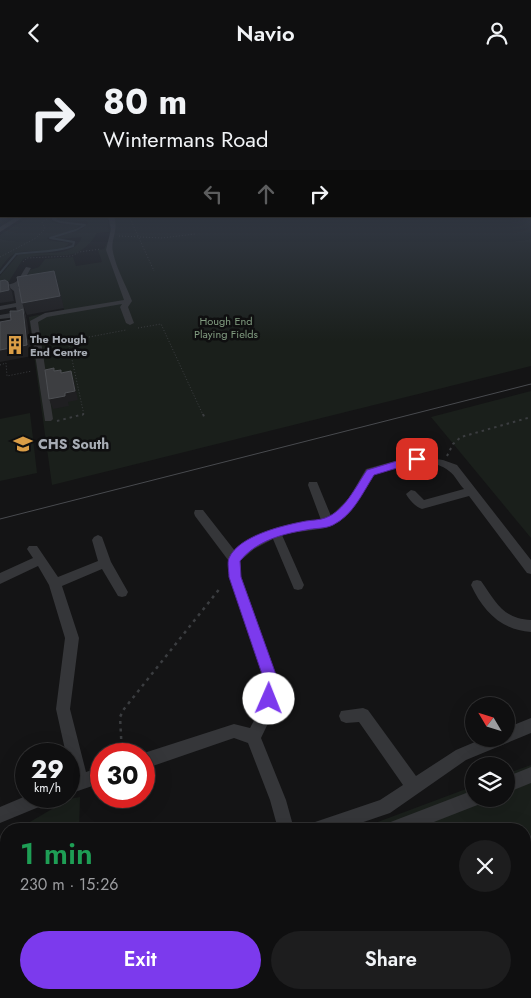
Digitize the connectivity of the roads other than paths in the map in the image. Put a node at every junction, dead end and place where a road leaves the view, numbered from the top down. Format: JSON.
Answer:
{"nodes":[{"id":1,"x":110,"y":255,"type":"edge"},
{"id":2,"x":28,"y":268,"type":"dead end"},
{"id":3,"x":0,"y":287,"type":"edge"},
{"id":4,"x":13,"y":287,"type":"junction"},
{"id":5,"x":128,"y":301,"type":"junction"},
{"id":6,"x":19,"y":304,"type":"junction"},
{"id":7,"x":0,"y":307,"type":"edge"},
{"id":8,"x":0,"y":317,"type":"edge"},
{"id":9,"x":130,"y":323,"type":"dead end"},
{"id":10,"x":51,"y":421,"type":"road end"},
{"id":11,"x":313,"y":485,"type":"dead end"},
{"id":12,"x":472,"y":491,"type":"junction"},
{"id":13,"x":411,"y":494,"type":"dead end"},
{"id":14,"x":199,"y":513,"type":"dead end"},
{"id":15,"x":328,"y":522,"type":"junction"},
{"id":16,"x":276,"y":533,"type":"junction"},
{"id":17,"x":98,"y":540,"type":"dead end"},
{"id":18,"x":234,"y":559,"type":"junction"},
{"id":19,"x":105,"y":563,"type":"junction"},
{"id":20,"x":531,"y":569,"type":"edge"},
{"id":21,"x":0,"y":579,"type":"edge"},
{"id":22,"x":55,"y":583,"type":"junction"},
{"id":23,"x":298,"y":585,"type":"dead end"},
{"id":24,"x":477,"y":585,"type":"dead end"},
{"id":25,"x":122,"y":592,"type":"dead end"},
{"id":26,"x":531,"y":626,"type":"edge"},
{"id":27,"x":346,"y":716,"type":"dead end"},
{"id":28,"x":531,"y":725,"type":"edge"},
{"id":29,"x":515,"y":732,"type":"edge"},
{"id":30,"x":253,"y":737,"type":"junction"},
{"id":31,"x":67,"y":743,"type":"edge"},
{"id":32,"x":480,"y":747,"type":"edge"},
{"id":33,"x":155,"y":757,"type":"edge"},
{"id":34,"x":531,"y":775,"type":"edge"},
{"id":35,"x":515,"y":781,"type":"edge"},
{"id":36,"x":414,"y":787,"type":"junction"},
{"id":37,"x":465,"y":801,"type":"edge"},
{"id":38,"x":17,"y":808,"type":"edge"},
{"id":39,"x":0,"y":815,"type":"edge"},
{"id":40,"x":284,"y":823,"type":"edge"},
{"id":41,"x":335,"y":823,"type":"edge"},
{"id":42,"x":409,"y":823,"type":"edge"}],
"edges":[{"from":1,"to":5,"type":"street"},
{"from":2,"to":4,"type":"street"},
{"from":3,"to":4,"type":"street"},
{"from":4,"to":6,"type":"street"},
{"from":5,"to":9,"type":"street"},
{"from":5,"to":10,"type":"street"},
{"from":6,"to":7,"type":"street"},
{"from":6,"to":8,"type":"street"},
{"from":11,"to":15,"type":"street"},
{"from":12,"to":13,"type":"street"},
{"from":12,"to":15,"type":"street"},
{"from":12,"to":20,"type":"street"},
{"from":14,"to":18,"type":"street"},
{"from":15,"to":16,"type":"street"},
{"from":16,"to":18,"type":"street"},
{"from":16,"to":23,"type":"street"},
{"from":17,"to":19,"type":"street"},
{"from":18,"to":30,"type":"street"},
{"from":19,"to":22,"type":"street"},
{"from":19,"to":25,"type":"street"},
{"from":21,"to":22,"type":"street"},
{"from":22,"to":31,"type":"street"},
{"from":24,"to":26,"type":"street"},
{"from":27,"to":36,"type":"street"},
{"from":28,"to":29,"type":"street"},
{"from":30,"to":33,"type":"street"},
{"from":30,"to":40,"type":"street"},
{"from":32,"to":36,"type":"street"},
{"from":34,"to":35,"type":"street"},
{"from":36,"to":41,"type":"street"},
{"from":37,"to":42,"type":"street"},
{"from":38,"to":39,"type":"street"}]}
